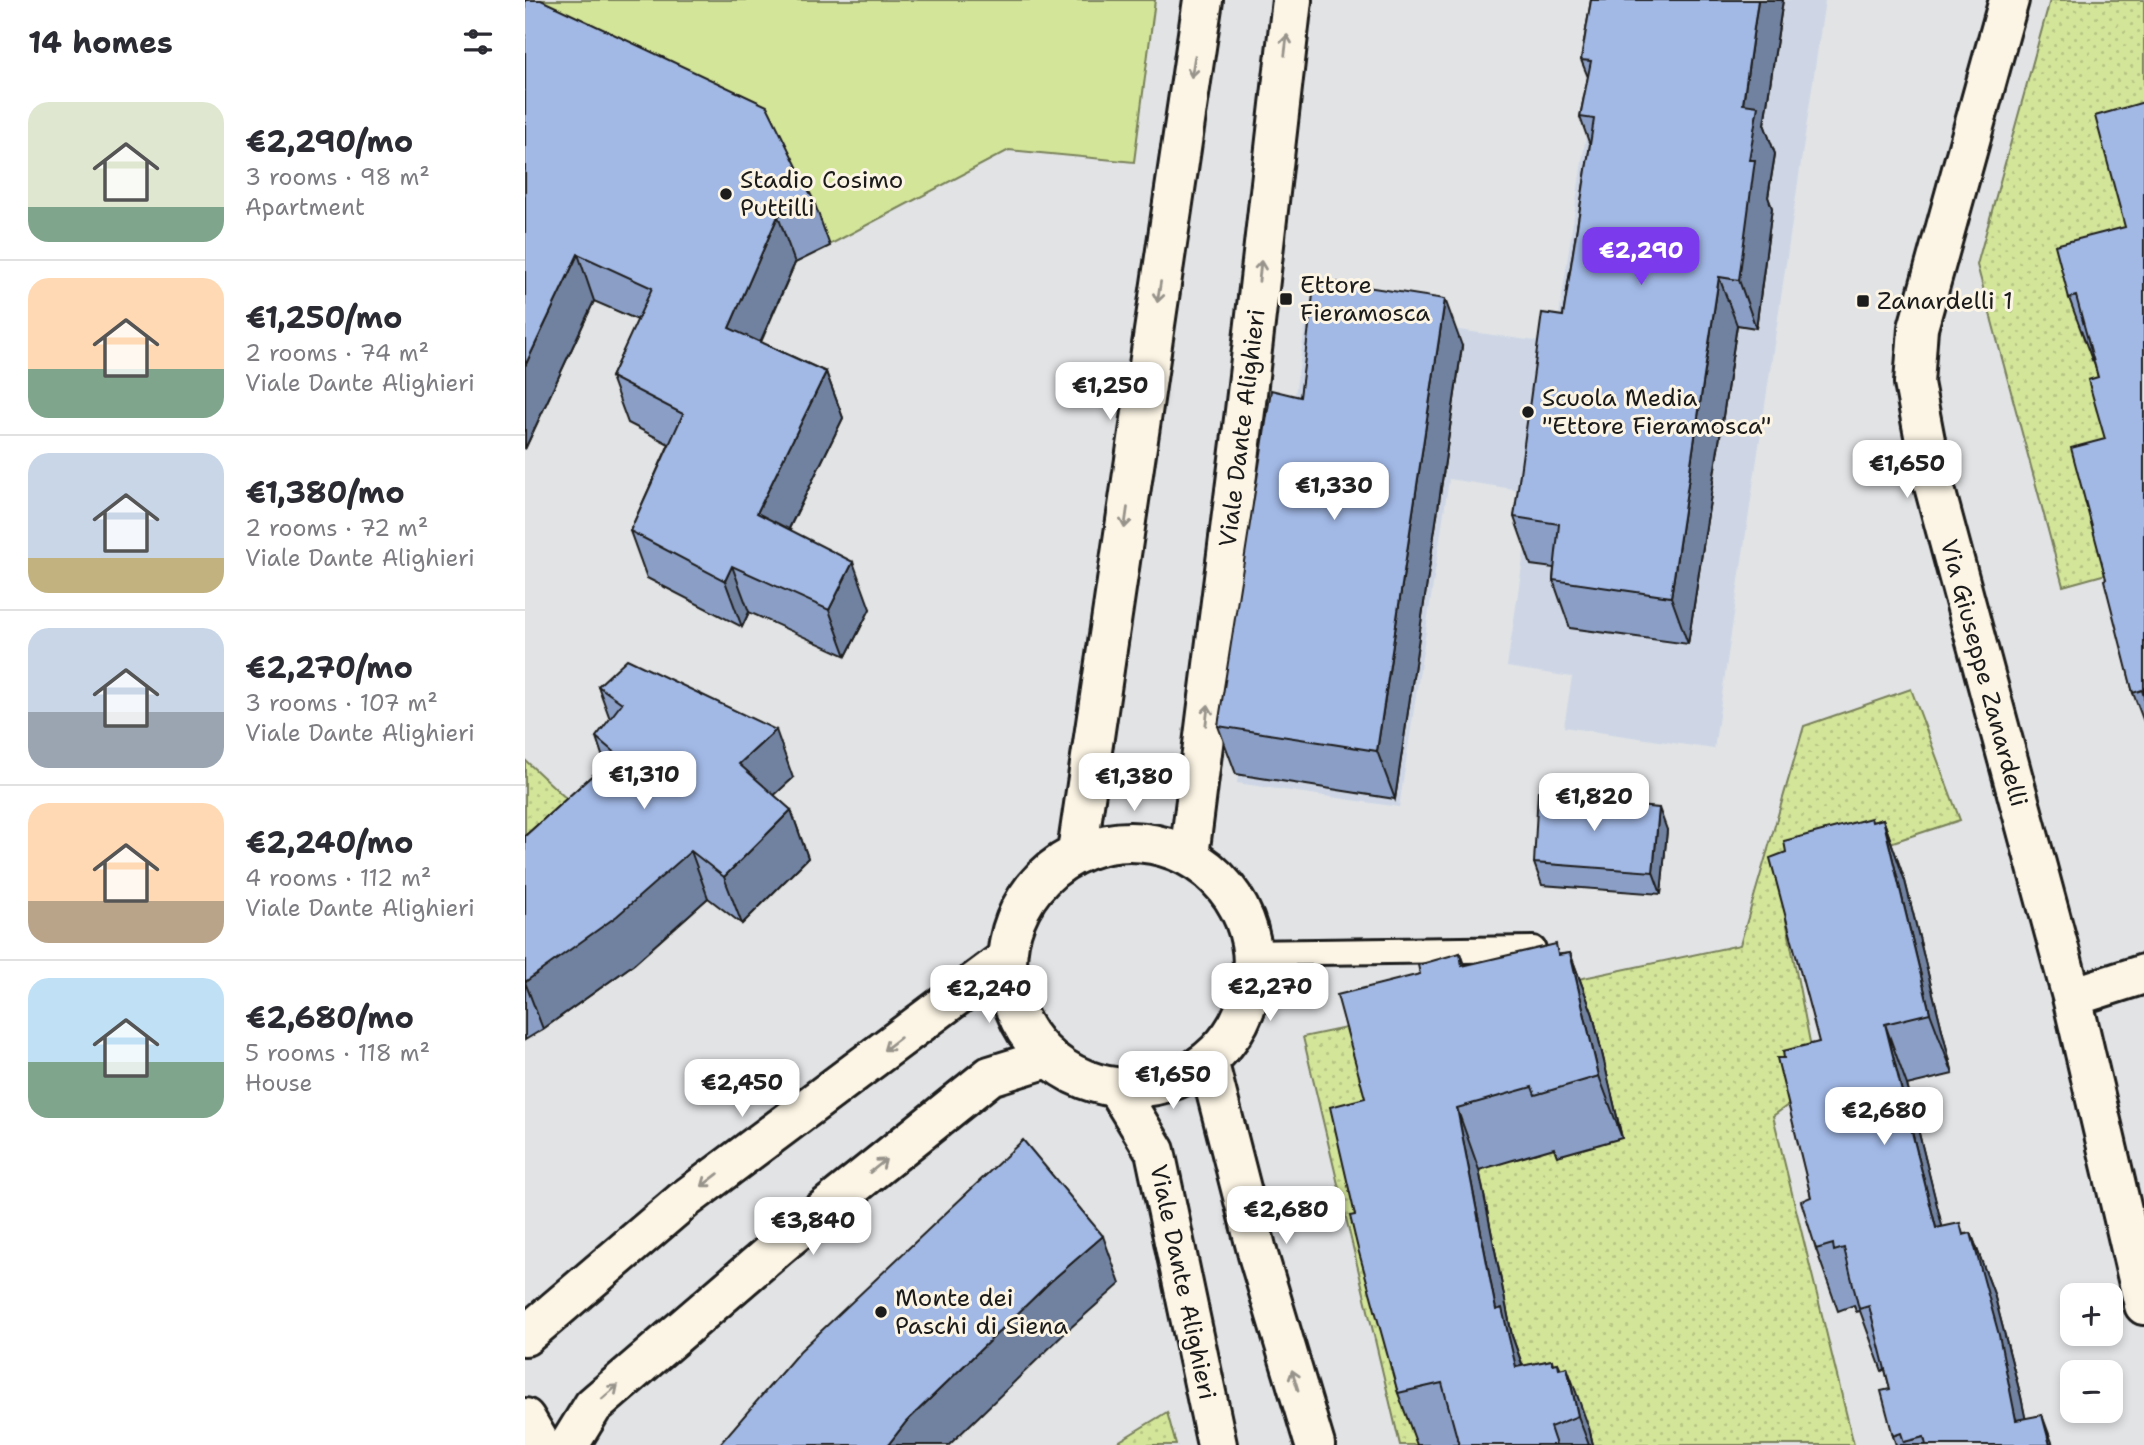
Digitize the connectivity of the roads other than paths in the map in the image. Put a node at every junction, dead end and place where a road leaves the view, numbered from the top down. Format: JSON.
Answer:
{"nodes":[{"id":1,"x":1203,"y":0,"type":"edge"},
{"id":2,"x":1292,"y":0,"type":"edge"},
{"id":3,"x":2009,"y":0,"type":"edge"},
{"id":4,"x":1077,"y":852,"type":"junction"},
{"id":5,"x":1189,"y":856,"type":"junction"},
{"id":6,"x":1533,"y":949,"type":"edge"},
{"id":7,"x":1254,"y":953,"type":"junction"},
{"id":8,"x":1006,"y":959,"type":"junction"},
{"id":9,"x":2144,"y":974,"type":"edge"},
{"id":10,"x":2071,"y":998,"type":"junction"},
{"id":11,"x":1048,"y":1058,"type":"junction"},
{"id":12,"x":1208,"y":1060,"type":"junction"},
{"id":13,"x":1116,"y":1087,"type":"junction"},
{"id":14,"x":2144,"y":1305,"type":"edge"},
{"id":15,"x":525,"y":1336,"type":"edge"},
{"id":16,"x":525,"y":1418,"type":"edge"},
{"id":17,"x":541,"y":1445,"type":"edge"},
{"id":18,"x":569,"y":1445,"type":"edge"},
{"id":19,"x":1217,"y":1445,"type":"edge"},
{"id":20,"x":1315,"y":1445,"type":"edge"}],
"edges":[{"from":1,"to":4,"type":"street","one_way":true},
{"from":5,"to":2,"type":"street","name":"Viale Dante Alighieri","one_way":true},
{"from":3,"to":10,"type":"street","name":"Via Giuseppe Zanardelli"},
{"from":4,"to":5,"type":"street"},
{"from":4,"to":8,"type":"street"},
{"from":5,"to":7,"type":"street"},
{"from":6,"to":7,"type":"lane"},
{"from":7,"to":12,"type":"street"},
{"from":8,"to":11,"type":"street"},
{"from":8,"to":15,"type":"street","one_way":true},
{"from":9,"to":10,"type":"street"},
{"from":10,"to":14,"type":"street","name":"Via Giuseppe Zanardelli"},
{"from":11,"to":13,"type":"street"},
{"from":18,"to":11,"type":"street","one_way":true},
{"from":12,"to":13,"type":"street"},
{"from":20,"to":12,"type":"street","one_way":true},
{"from":13,"to":19,"type":"street","name":"Viale Dante Alighieri"},
{"from":16,"to":17,"type":"street"}]}
